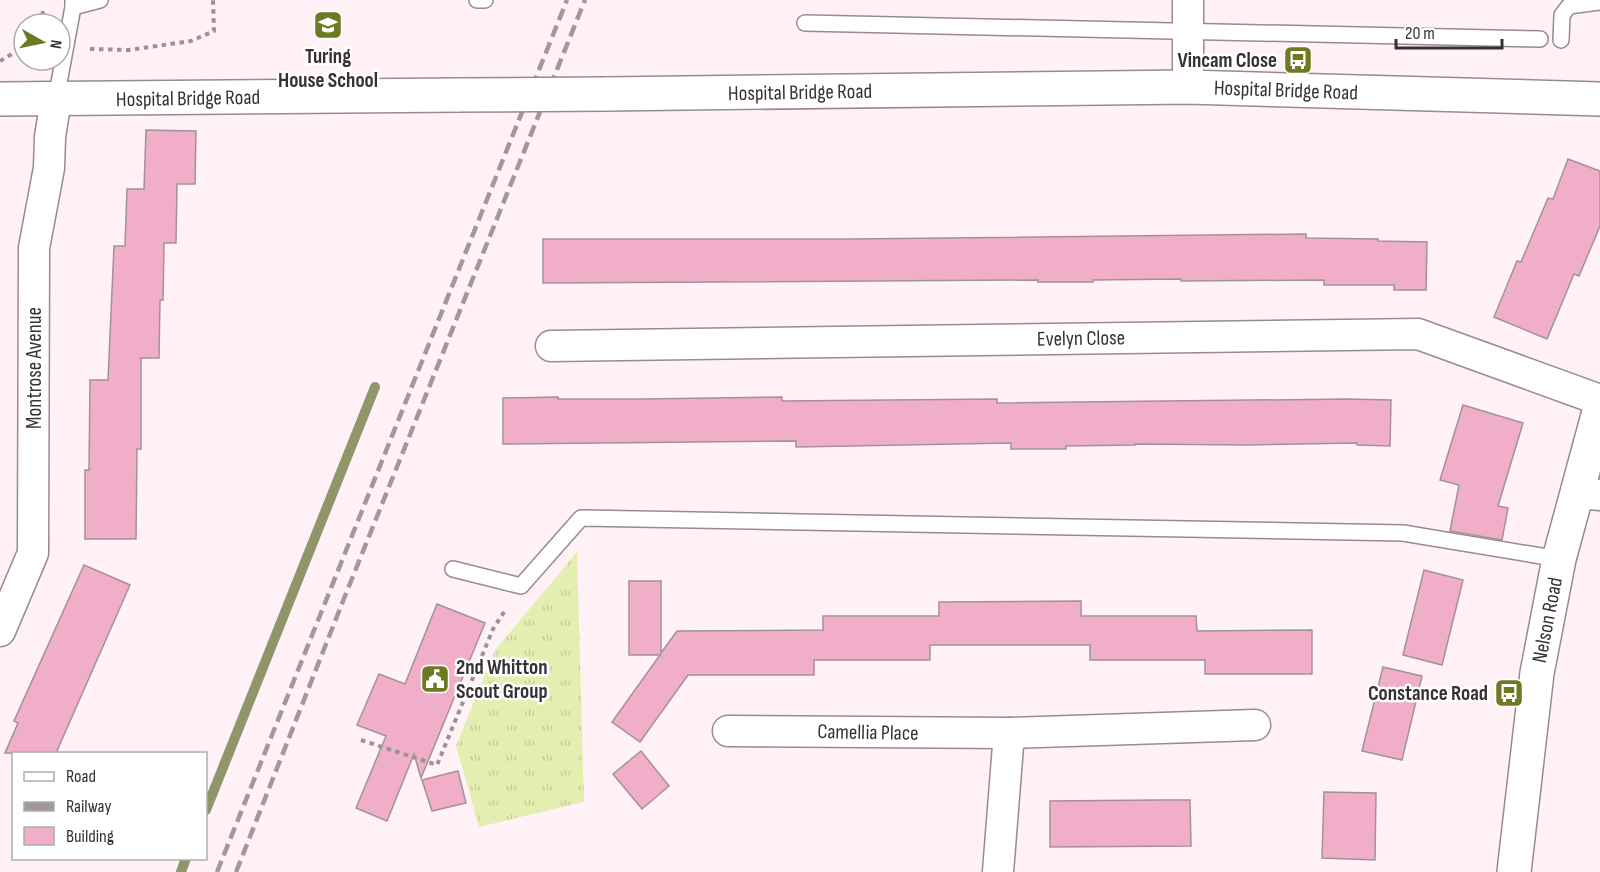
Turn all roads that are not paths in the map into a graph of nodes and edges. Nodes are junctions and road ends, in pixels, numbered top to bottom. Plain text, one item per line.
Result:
1 (100, 0) edge
2 (477, 0) edge
3 (485, 0) edge
4 (1188, 0) edge
5 (1600, 2) edge
6 (73, 3) edge
7 (805, 23) dead end
8 (1187, 31) junction
9 (1540, 39) dead end
10 (1561, 40) dead end
11 (1188, 87) junction
12 (0, 99) edge
13 (56, 99) junction
14 (1600, 99) edge
15 (551, 346) dead end
16 (1600, 400) edge
17 (1600, 408) edge
18 (1589, 494) edge
19 (1559, 559) junction
20 (453, 569) dead end
21 (0, 632) edge
22 (1255, 725) dead end
23 (728, 731) dead end
24 (1009, 733) junction
25 (998, 872) edge
26 (1514, 872) edge

1 - 6 lane
2 - 3 lane
4 - 8 street
5 - 10 lane
6 - 13 lane
7 - 8 lane
8 - 9 lane
8 - 11 street
11 - 13 main road, Hospital Bridge Road, bridge
11 - 14 main road, Hospital Bridge Road
12 - 13 main road, Hospital Bridge Road
13 - 21 street, Montrose Avenue
15 - 16 street, Evelyn Close
17 - 18 main road, Nelson Road
18 - 19 main road, Nelson Road
19 - 20 lane
19 - 26 main road, Nelson Road
22 - 24 street, Camellia Place
23 - 24 street, Camellia Place
24 - 25 street

